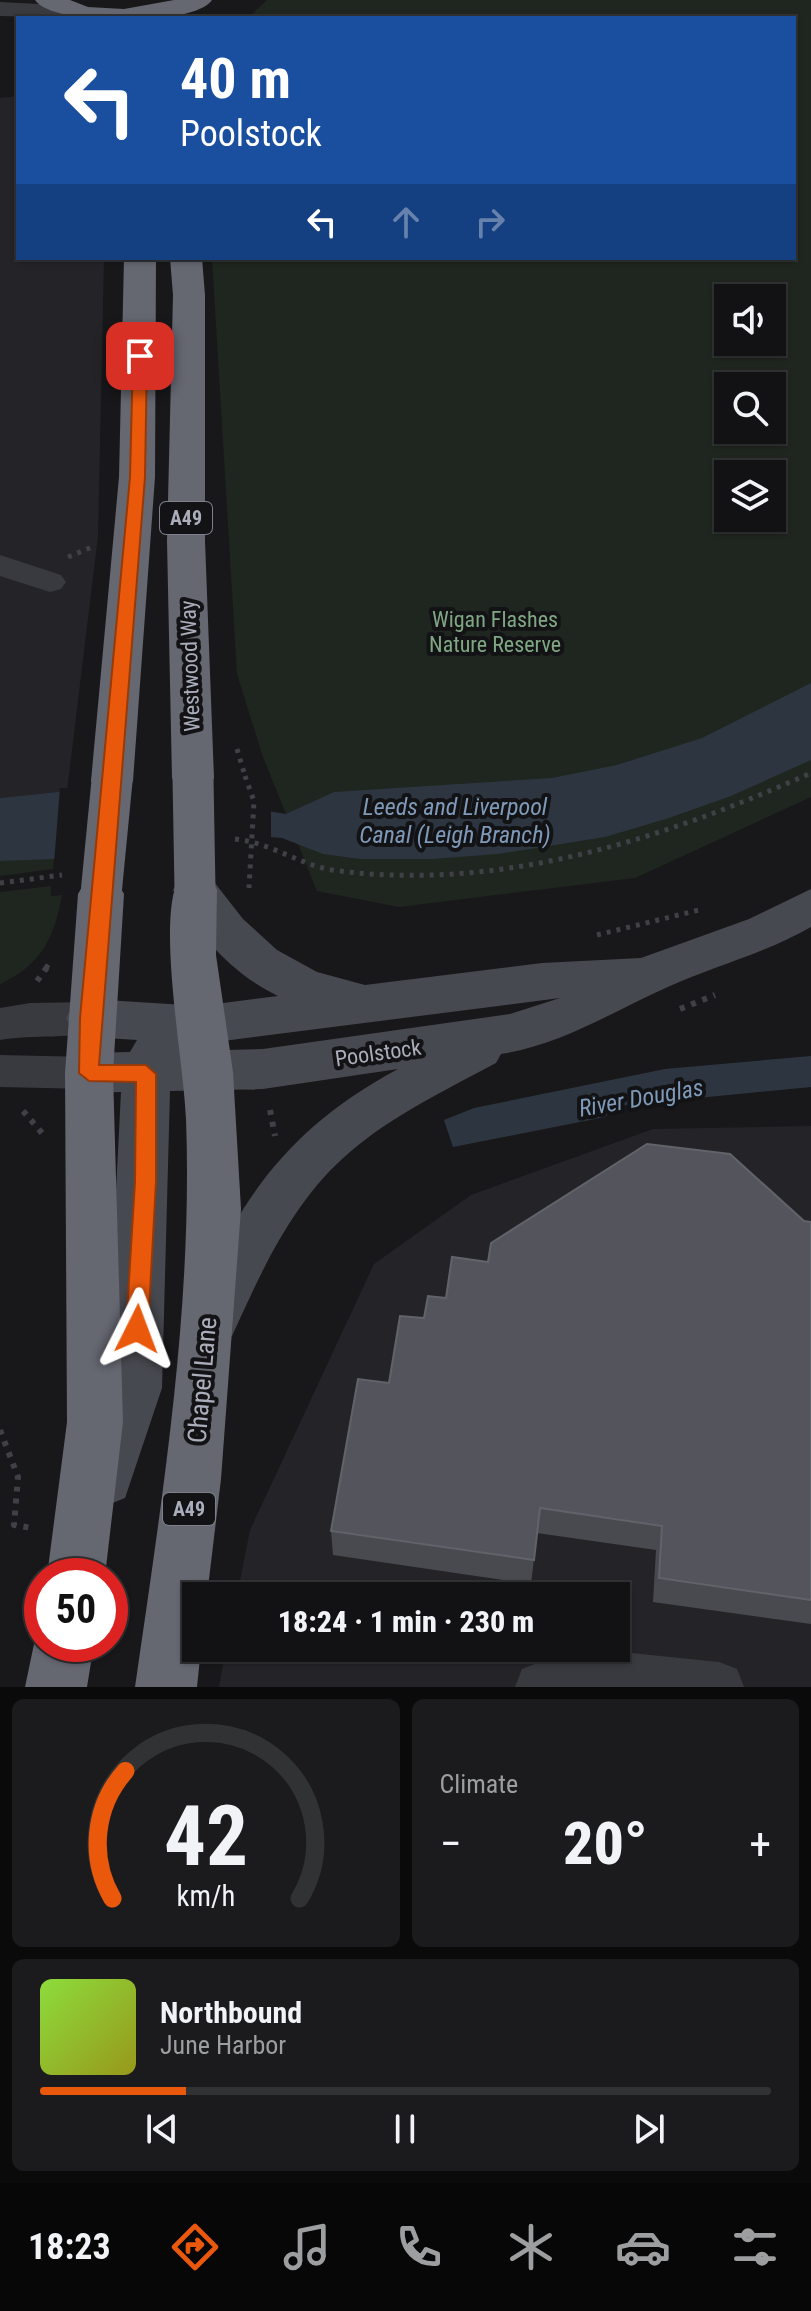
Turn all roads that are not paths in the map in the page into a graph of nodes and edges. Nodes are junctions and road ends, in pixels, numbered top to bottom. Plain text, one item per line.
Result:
1 (48, 0) edge
2 (199, 0) edge
3 (0, 9) edge
4 (93, 16) edge
5 (140, 260) edge
6 (186, 260) edge
7 (0, 565) edge
8 (50, 582) dead end
9 (195, 890) junction
10 (811, 906) edge
11 (653, 973) junction
12 (389, 1003) junction
13 (90, 1018) junction
14 (0, 1024) edge
15 (510, 1033) junction
16 (205, 1049) junction
17 (0, 1071) edge
18 (89, 1073) junction
19 (146, 1074) junction
20 (208, 1331) junction
21 (78, 1558) edge
22 (80, 1558) edge
23 (61, 1662) edge
24 (56, 1687) edge
25 (166, 1687) edge
26 (540, 1687) edge
27 (719, 1687) edge

1 - 4 highway
2 - 4 highway
3 - 4 street
5 - 13 highway, A49, bridge
6 - 9 highway, Westwood Way / A49, bridge
7 - 8 street
9 - 12 main road
9 - 16 highway, Westwood Way / A49
10 - 11 main road, Poolstock
11 - 12 main road, Poolstock
11 - 15 main road, Poolstock
12 - 16 main road, Poolstock
13 - 14 street
13 - 16 main road, Poolstock
13 - 18 highway, A49
15 - 16 main road, Poolstock
15 - 20 main road
16 - 19 main road, Poolstock
16 - 20 highway, Chapel Lane / A49
17 - 18 street
18 - 19 main road, Poolstock
18 - 21 highway, A49
19 - 22 main road
20 - 25 highway, Chapel Lane / A49
23 - 24 highway
26 - 27 street

